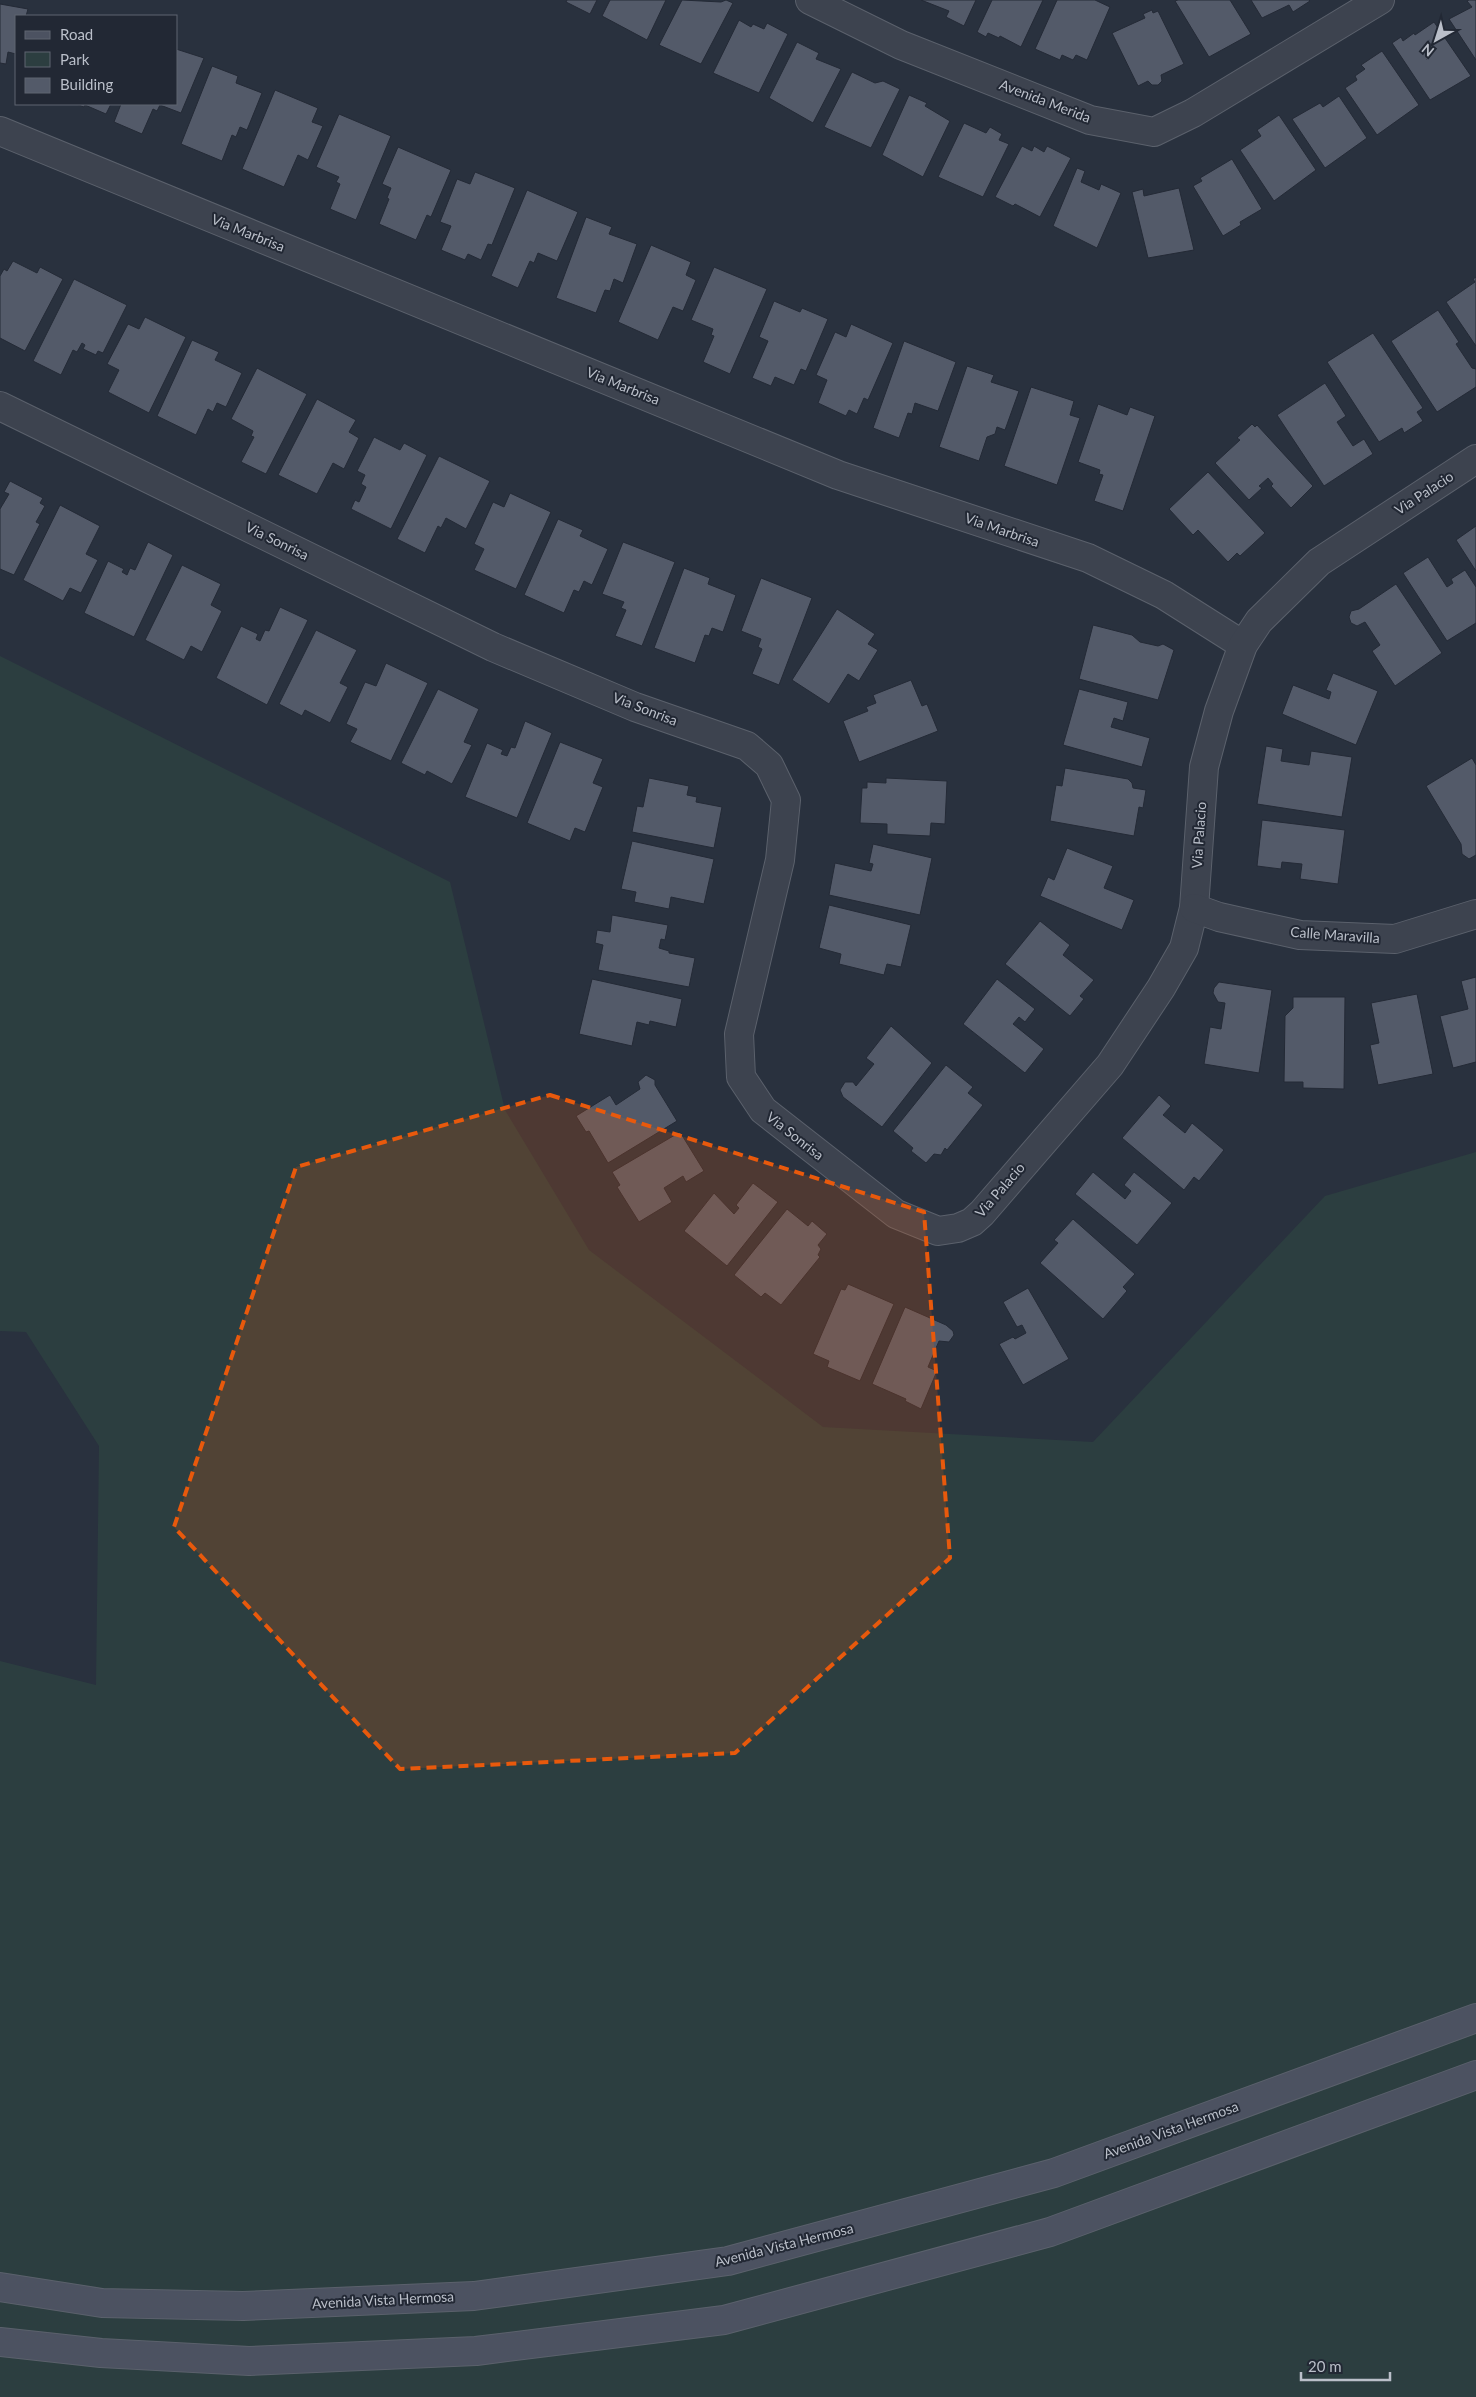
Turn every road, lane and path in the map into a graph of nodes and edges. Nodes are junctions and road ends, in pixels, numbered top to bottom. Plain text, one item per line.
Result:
1 (810, 0) edge
2 (1380, 0) edge
3 (0, 131) edge
4 (0, 406) edge
5 (1476, 459) edge
6 (1242, 645) junction
7 (1194, 908) junction
8 (1476, 914) edge
9 (938, 1231) joint
10 (1476, 2018) edge
11 (1476, 2074) edge
12 (0, 2287) edge
13 (0, 2342) edge

1 - 2 street, Avenida Merida
3 - 6 street, Via Marbrisa
4 - 9 street, Via Sonrisa
5 - 6 street, Via Palacio
6 - 7 street, Via Palacio
7 - 8 street, Calle Maravilla
7 - 9 street, Via Palacio
10 - 12 main road, Avenida Vista Hermosa
11 - 13 main road

